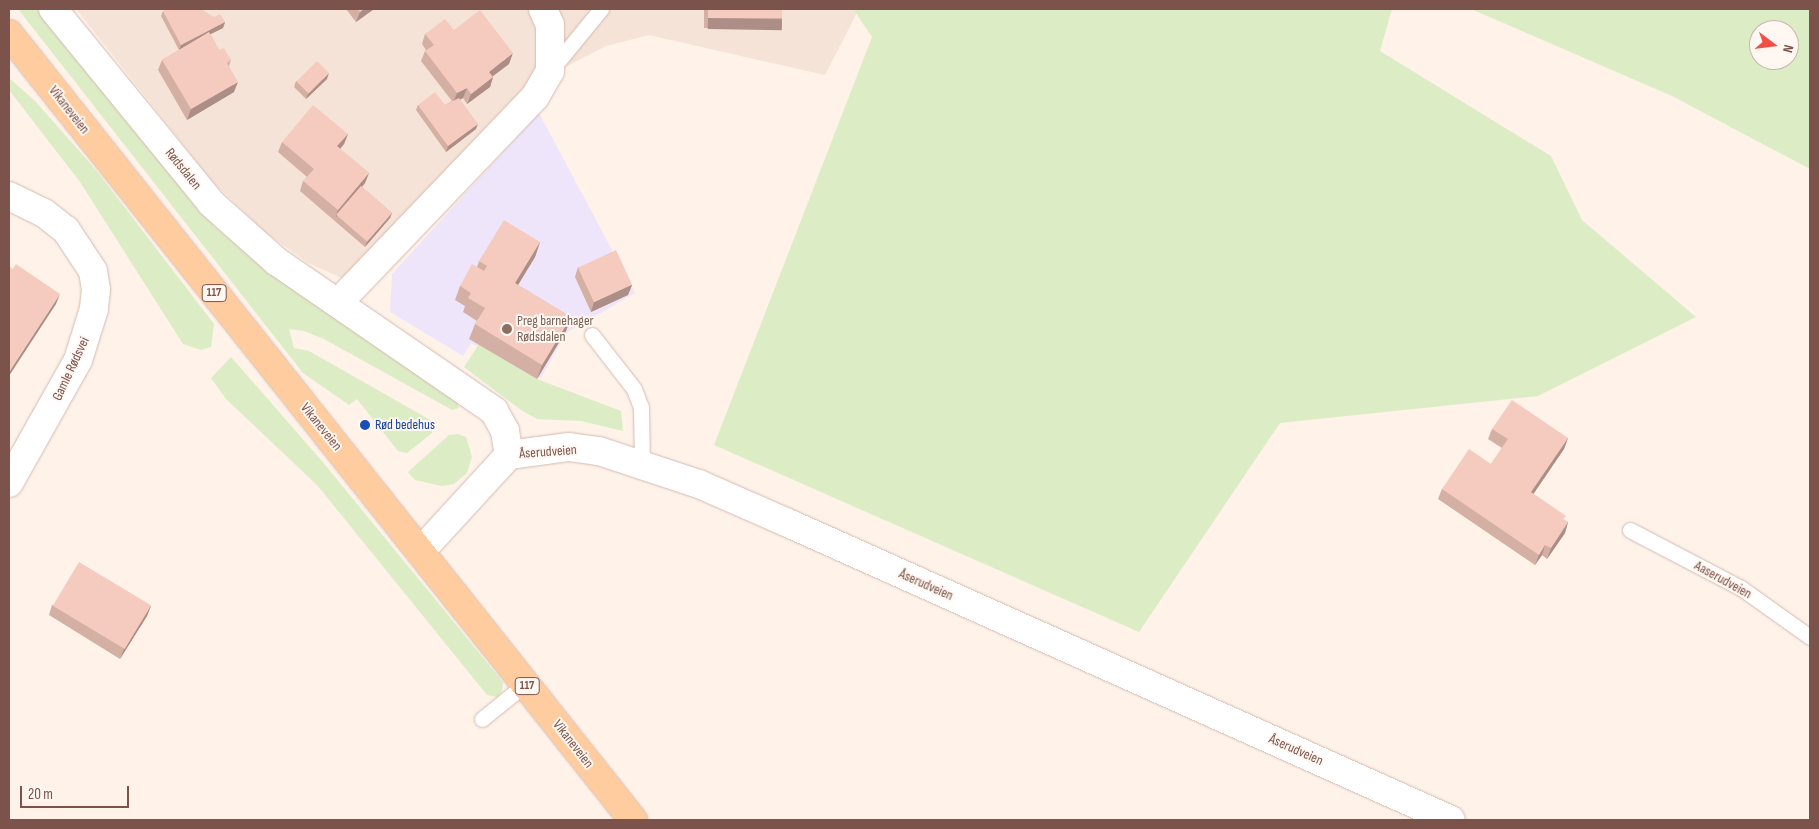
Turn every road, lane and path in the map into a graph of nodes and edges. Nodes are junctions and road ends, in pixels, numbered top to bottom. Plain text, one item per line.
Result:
1 (53, 9) edge
2 (544, 9) edge
3 (601, 9) edge
4 (9, 34) edge
5 (550, 71) junction
6 (9, 196) edge
7 (338, 304) junction
8 (592, 335) dead end
9 (509, 455) junction
10 (642, 464) junction
11 (9, 483) edge
12 (1630, 530) dead end
13 (420, 552) junction
14 (1810, 637) edge
15 (525, 684) junction
16 (482, 719) dead end
17 (633, 820) edge
18 (1451, 820) edge

1 - 7 street, Rødsdalen
2 - 5 street
3 - 5 lane
4 - 13 main road, Vikaneveien / 117
5 - 7 street
6 - 11 street, Gamle Rødsvei
7 - 9 street, Rødsdalen
8 - 10 lane
9 - 10 street, Åserudveien
9 - 13 street, Åserudveien
10 - 18 street, Åserudveien
12 - 14 lane, Aaserudveien
13 - 15 main road, Vikaneveien / 117
15 - 16 lane
15 - 17 main road, Vikaneveien / 117

